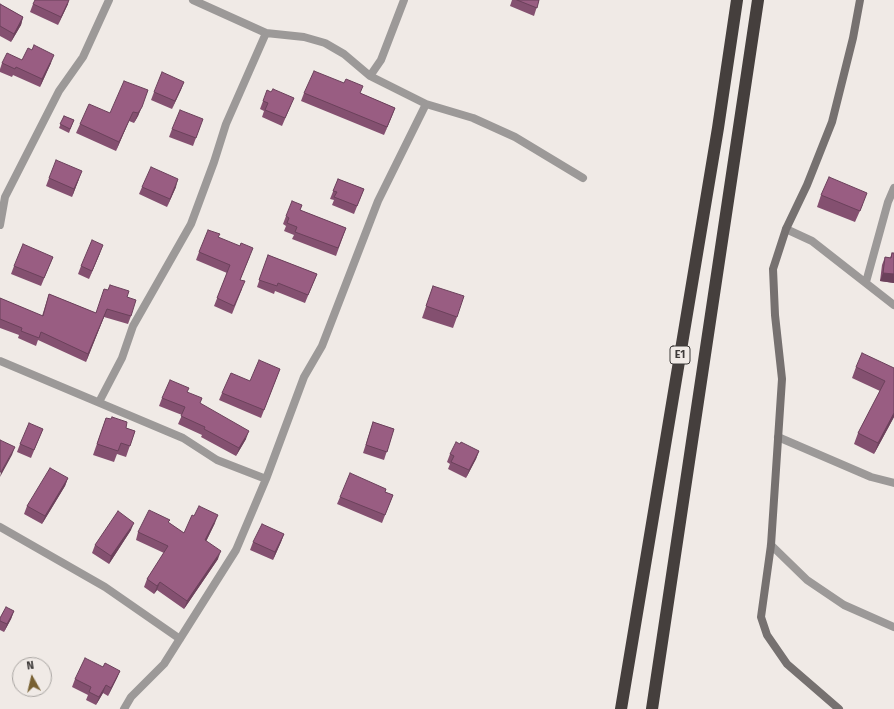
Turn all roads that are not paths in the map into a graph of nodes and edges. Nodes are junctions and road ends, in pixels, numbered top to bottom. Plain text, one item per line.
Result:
1 (109, 0) edge
2 (193, 0) edge
3 (404, 0) edge
4 (737, 0) edge
5 (758, 0) edge
6 (860, 0) edge
7 (266, 33) junction
8 (370, 76) junction
9 (426, 104) junction
10 (583, 178) dead end
11 (894, 188) edge
12 (0, 225) edge
13 (786, 229) junction
14 (866, 282) junction
15 (894, 305) edge
16 (0, 361) edge
17 (99, 402) junction
18 (778, 437) junction
19 (266, 479) junction
20 (894, 483) edge
21 (0, 527) edge
22 (771, 545) junction
23 (894, 627) edge
24 (180, 639) junction
25 (124, 709) edge
26 (621, 709) edge
27 (652, 709) edge
28 (839, 709) edge

1 - 12 street
2 - 7 street
3 - 8 street
4 - 26 highway, E1
5 - 27 highway, E1
6 - 13 street
7 - 8 street
7 - 17 street
8 - 9 street
9 - 10 street
9 - 19 street
11 - 14 street
13 - 14 street
13 - 18 street
14 - 15 street
16 - 17 street
17 - 19 street
18 - 20 street
18 - 22 street
19 - 24 street
21 - 24 street
22 - 23 street
22 - 28 street
24 - 25 street

